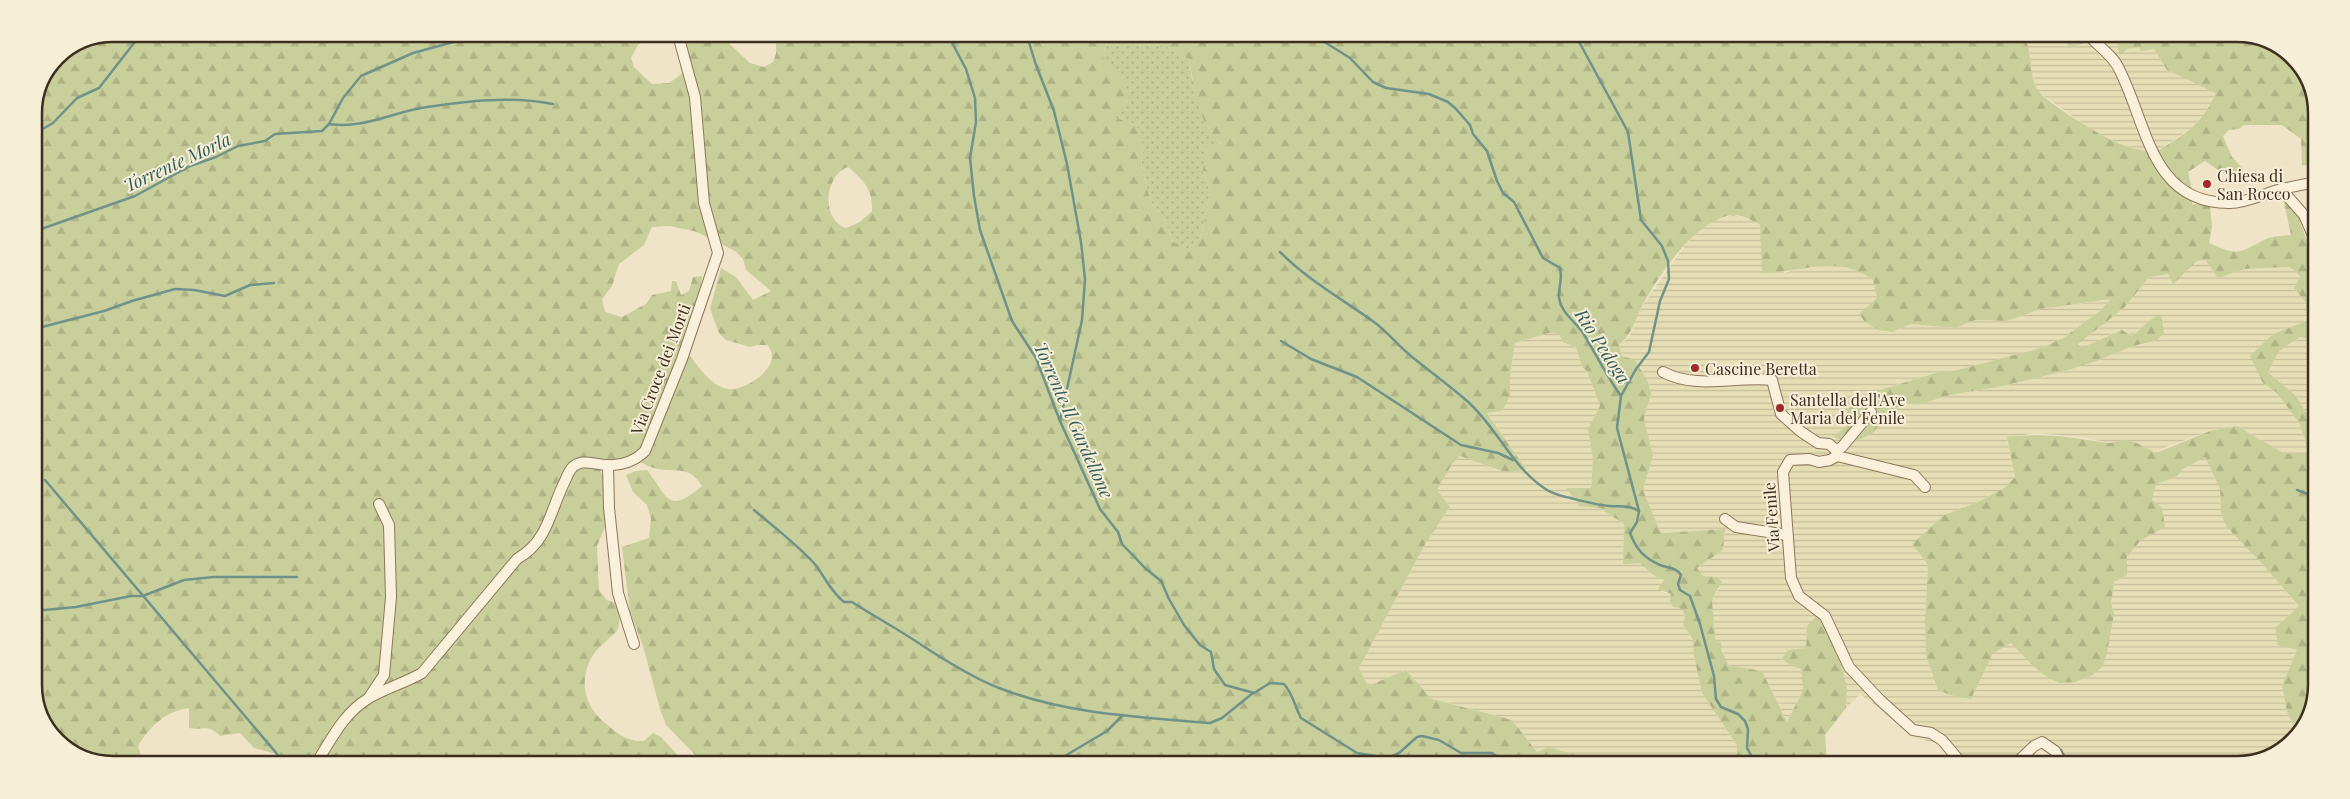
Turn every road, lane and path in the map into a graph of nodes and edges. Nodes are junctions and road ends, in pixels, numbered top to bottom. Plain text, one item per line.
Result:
1 (680, 42) edge
2 (2095, 42) edge
3 (2307, 184) edge
4 (2281, 189) junction
5 (2307, 222) edge
6 (1663, 372) dead end
7 (1871, 412) dead end
8 (1837, 453) junction
9 (608, 465) junction
10 (1925, 487) dead end
11 (379, 504) dead end
12 (1725, 519) dead end
13 (1787, 536) junction
14 (634, 644) dead end
15 (368, 699) junction
16 (321, 756) edge
17 (1955, 756) edge
18 (2023, 756) edge
19 (2058, 756) edge

1 - 9 street, Via Croce dei Morti
2 - 4 street
3 - 4 street
4 - 5 street
6 - 8 street
7 - 8 street
8 - 10 street
8 - 13 street, Via Fenile
9 - 14 street
9 - 15 street, Via Croce dei Morti
11 - 15 street
12 - 13 street
13 - 17 street, Via Fenile
15 - 16 street, Via Croce dei Morti
18 - 19 street

